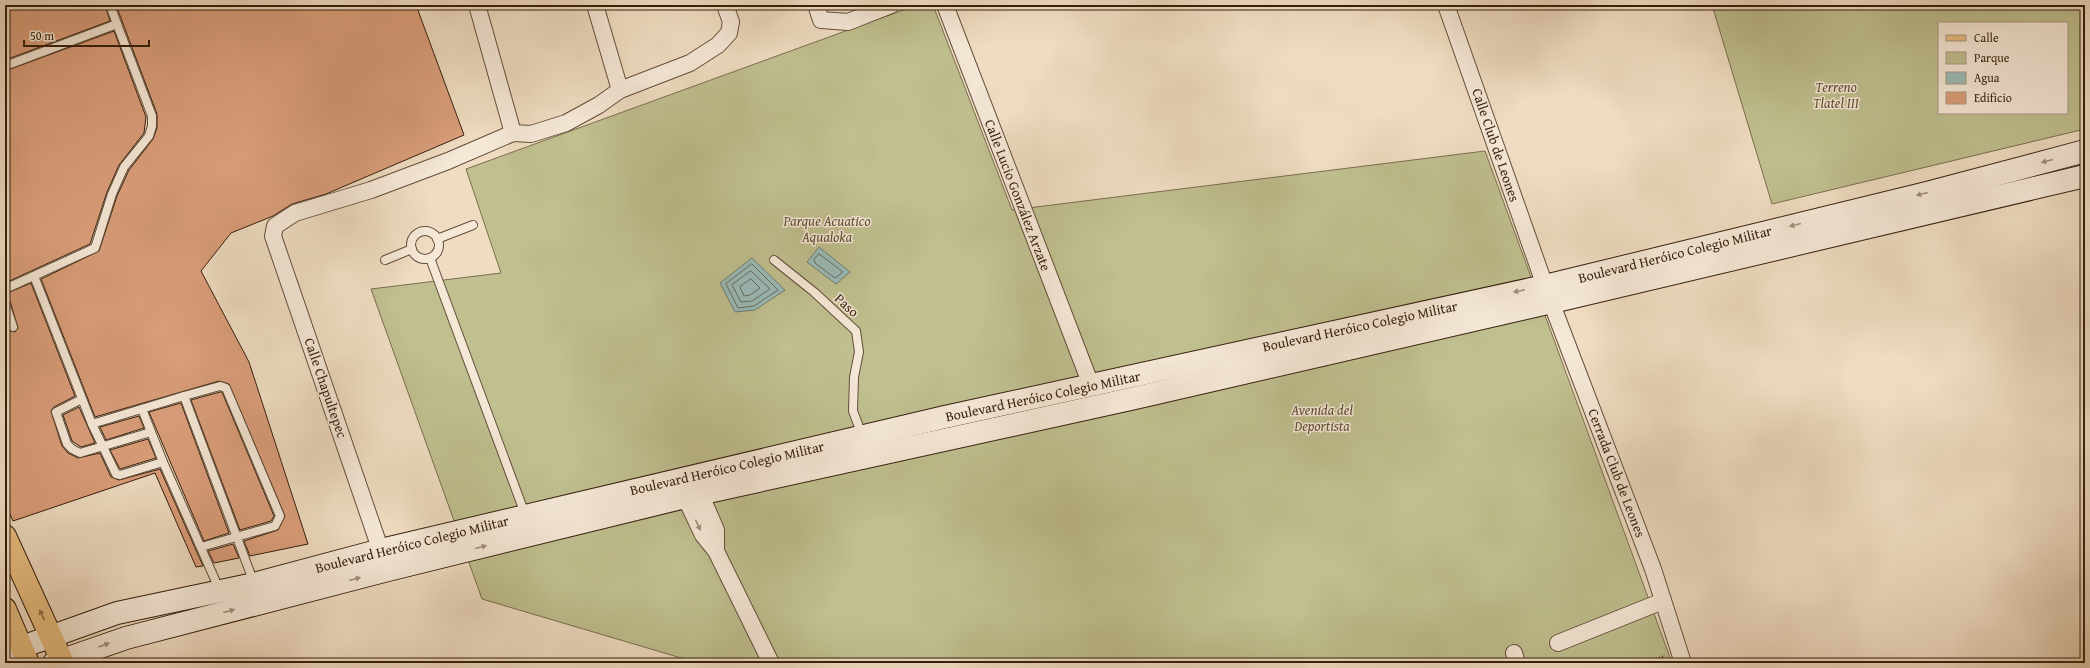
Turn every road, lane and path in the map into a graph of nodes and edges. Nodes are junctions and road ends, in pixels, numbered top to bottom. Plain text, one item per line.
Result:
1 (110, 5) edge
2 (476, 5) edge
3 (595, 5) edge
4 (725, 5) edge
5 (891, 5) edge
6 (945, 5) edge
7 (1446, 5) edge
8 (818, 12) edge
9 (116, 24) junction
10 (5, 66) edge
11 (620, 90) junction
12 (514, 133) junction
13 (2085, 151) edge
14 (2084, 180) edge
15 (473, 225) dead end
16 (437, 239) junction
17 (412, 249) junction
18 (430, 258) junction
19 (385, 260) dead end
20 (774, 260) dead end
21 (34, 276) junction
22 (5, 289) edge
23 (1549, 294) junction
24 (5, 303) edge
25 (13, 327) dead end
26 (1091, 385) junction
27 (184, 396) junction
28 (82, 399) junction
29 (142, 409) junction
30 (92, 424) junction
31 (151, 432) junction
32 (863, 436) junction
33 (102, 447) junction
34 (163, 462) junction
35 (693, 495) junction
36 (526, 516) junction
37 (5, 536) edge
38 (237, 538) junction
39 (201, 547) junction
40 (384, 560) junction
41 (254, 584) junction
42 (220, 591) junction
43 (1663, 601) junction
44 (5, 610) edge
45 (52, 636) junction
46 (1558, 642) dead end
47 (18, 654) edge
48 (1681, 657) edge
49 (60, 662) edge
50 (771, 663) edge
51 (1645, 663) edge

1 - 9 lane
2 - 12 street
3 - 11 street
4 - 11 street
5 - 8 street
6 - 26 street, Calle Lucio González Arzate
7 - 23 street, Calle Club de Leones
9 - 10 lane
9 - 21 lane
11 - 12 street
12 - 40 street, Calle Chapultepec
13 -> 23 main road, Boulevard Heróico Colegio Militar
14 - 23 main road, Boulevard Heróico Colegio Militar
15 - 16 lane
16 - 17 lane
16 - 18 lane
17 - 18 lane
17 - 19 lane
18 - 36 lane
20 - 32 lane, Paso
21 - 22 lane
21 - 28 lane
23 -> 26 main road, Boulevard Heróico Colegio Militar
23 - 35 main road, Boulevard Heróico Colegio Militar
23 - 43 street, Cerrada Club de Leones
24 - 25 lane
26 - 32 main road, Boulevard Heróico Colegio Militar
27 - 29 lane
27 - 38 lane
27 - 38 lane
28 - 30 lane
28 - 33 lane
29 - 30 lane
29 - 31 lane
30 - 33 lane
31 - 33 lane
31 - 34 lane
32 - 36 main road, Boulevard Heróico Colegio Militar
33 - 34 lane
34 - 39 lane
40 -> 35 main road, Boulevard Heróico Colegio Militar
35 - 50 street
36 - 40 main road, Boulevard Heróico Colegio Militar
45 -> 37 main road
38 - 39 lane
38 - 41 lane
39 - 42 lane
40 - 41 main road, Boulevard Heróico Colegio Militar
49 -> 40 main road, Boulevard Heróico Colegio Militar
41 - 42 main road, Boulevard Heróico Colegio Militar
42 - 45 main road, Boulevard Heróico Colegio Militar
43 - 46 street
43 - 48 street, Cerrada Club de Leones
44 - 47 main road
45 - 47 main road, Boulevard Heróico Colegio Militar
45 - 49 main road
48 - 51 path

